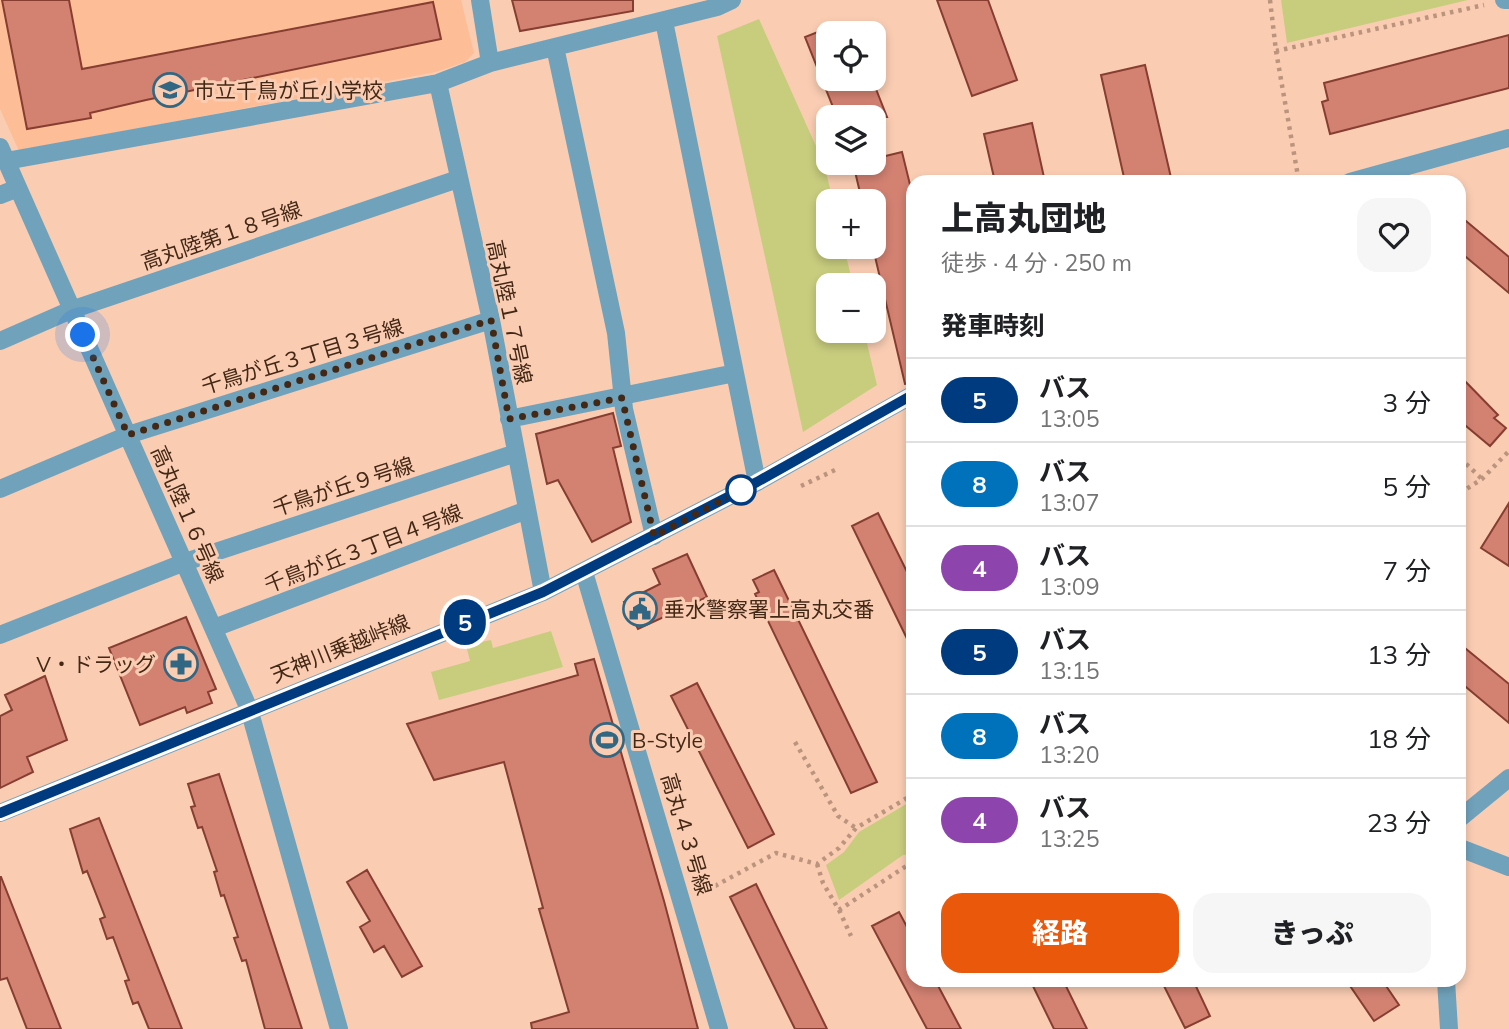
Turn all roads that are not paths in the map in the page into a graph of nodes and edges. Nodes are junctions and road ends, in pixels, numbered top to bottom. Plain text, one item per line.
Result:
1 (480, 0) edge
2 (732, 0) edge
3 (664, 21) junction
4 (555, 47) junction
5 (490, 63) junction
6 (438, 83) junction
7 (1509, 138) edge
8 (3, 154) edge
9 (1375, 175) edge
10 (458, 179) junction
11 (18, 188) junction
12 (0, 195) edge
13 (71, 310) junction
14 (491, 320) junction
15 (0, 341) edge
16 (735, 373) junction
17 (622, 398) junction
18 (906, 398) edge
19 (509, 419) junction
20 (128, 435) junction
21 (516, 453) junction
22 (757, 482) junction
23 (0, 489) edge
24 (527, 510) junction
25 (654, 536) junction
26 (185, 562) junction
27 (584, 572) junction
28 (543, 592) junction
29 (214, 628) junction
30 (0, 635) edge
31 (249, 709) junction
32 (1509, 778) edge
33 (0, 813) edge
34 (1466, 813) edge
35 (1466, 850) edge
36 (1509, 867) edge
37 (1446, 987) edge
38 (339, 1029) edge
39 (719, 1029) edge
40 (1449, 1029) edge

1 - 5 street
2 - 3 street
3 - 4 street
3 - 16 street
4 - 5 street
4 - 17 street
5 - 6 street
6 - 8 street
6 - 10 street, 高丸陸１７号線
7 - 9 street
8 - 11 street, 高丸陸１６号線
10 - 13 street, 高丸陸第１８号線
10 - 14 street, 高丸陸１７号線
11 - 12 street
11 - 13 street, 高丸陸１６号線
13 - 15 street, 高丸陸第１８号線
13 - 20 street, 高丸陸１６号線
14 - 19 street, 高丸陸１７号線
14 - 20 street, 千鳥が丘３丁目３号線
16 - 17 street
16 - 22 street
17 - 19 street
17 - 25 street
18 - 22 street, 天神川乗越峠線
19 - 21 street, 高丸陸１７号線
20 - 23 street, 千鳥が丘３丁目３号線
20 - 26 street, 高丸陸１６号線
21 - 24 street, 高丸陸１７号線
21 - 26 street, 千鳥が丘９号線
22 - 25 street, 天神川乗越峠線
24 - 28 street, 高丸陸１７号線
24 - 29 street, 千鳥が丘３丁目４号線
25 - 27 street, 天神川乗越峠線
26 - 29 street, 高丸陸１６号線
26 - 30 street, 千鳥が丘９号線
27 - 28 street, 天神川乗越峠線
27 - 39 street, 高丸４３号線
28 - 31 street, 天神川乗越峠線
29 - 31 street, 高丸陸１６号線
31 - 33 street, 天神川乗越峠線
31 - 38 street, 高丸陸１６号線
32 - 34 street
35 - 36 street
37 - 40 street

